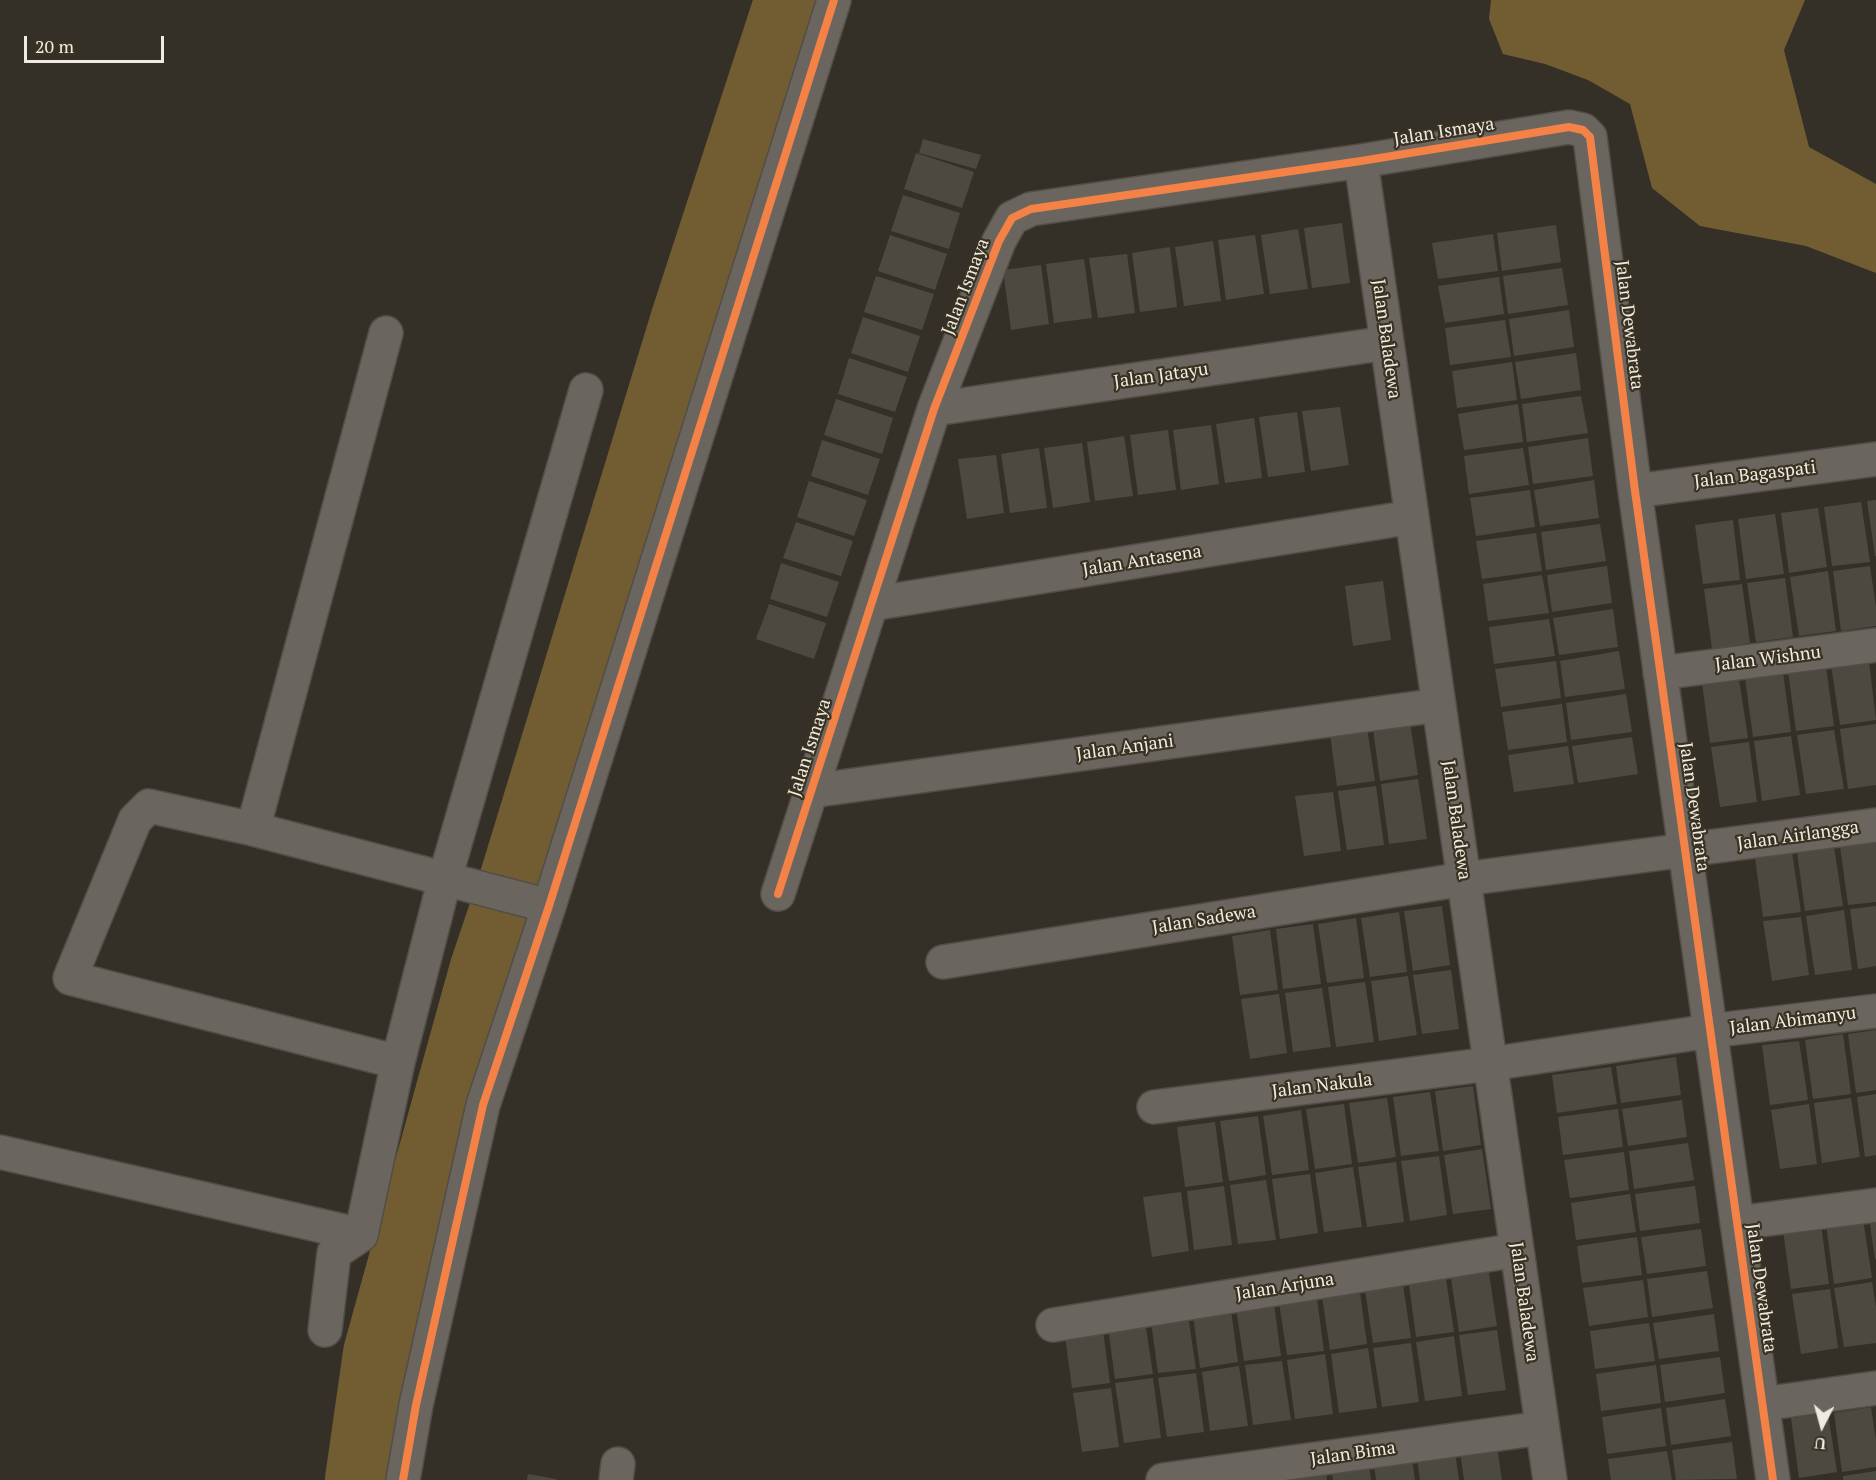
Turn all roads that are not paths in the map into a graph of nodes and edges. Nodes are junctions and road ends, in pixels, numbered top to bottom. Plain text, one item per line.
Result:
1 (834, 0) edge
2 (1590, 137) joint
3 (1361, 161) junction
4 (386, 333) dead end
5 (1387, 343) junction
6 (585, 390) dead end
7 (934, 409) junction
8 (1876, 459) edge
9 (1635, 491) junction
10 (1412, 517) junction
11 (871, 604) junction
12 (1876, 645) edge
13 (1660, 673) junction
14 (1439, 705) junction
15 (811, 791) junction
16 (1876, 825) edge
17 (253, 829) junction
18 (1685, 851) junction
19 (445, 878) junction
20 (1464, 879) junction
21 (778, 894) dead end
22 (549, 906) junction
23 (943, 962) dead end
24 (1876, 1011) edge
25 (1710, 1031) junction
26 (398, 1062) junction
27 (1490, 1064) junction
28 (1154, 1107) dead end
29 (0, 1152) edge
30 (1876, 1205) edge
31 (1737, 1223) junction
32 (362, 1235) junction
33 (1517, 1250) junction
34 (1053, 1325) dead end
35 (325, 1330) dead end
36 (1876, 1388) edge
37 (1763, 1404) junction
38 (1542, 1428) junction
39 (403, 1480) edge
40 (1163, 1480) edge
41 (1550, 1480) edge
42 (1773, 1480) edge

1 - 22 street
2 - 3 street, Jalan Ismaya
2 - 9 street, Jalan Dewabrata
3 - 5 street, Jalan Baladewa
3 - 7 street, Jalan Ismaya
4 - 17 street
5 - 7 street, Jalan Jatayu
5 - 10 street, Jalan Baladewa
6 - 19 street
7 - 11 street, Jalan Ismaya
8 - 9 street, Jalan Bagaspati
9 - 13 street, Jalan Dewabrata
10 - 11 street, Jalan Antasena
10 - 14 street, Jalan Baladewa
11 - 15 street, Jalan Ismaya
12 - 13 street, Jalan Wishnu
13 - 18 street, Jalan Dewabrata
14 - 15 street, Jalan Anjani
14 - 20 street, Jalan Baladewa
15 - 21 street, Jalan Ismaya
16 - 18 street, Jalan Airlangga
17 - 19 street
17 - 26 street
18 - 20 street, Jalan Airlangga
18 - 25 street, Jalan Dewabrata
19 - 22 street
19 - 26 street
20 - 23 street, Jalan Sadewa
20 - 27 street, Jalan Baladewa
22 - 39 street
24 - 25 street, Jalan Abimanyu
25 - 27 street, Jalan Abimanyu
25 - 31 street, Jalan Dewabrata
26 - 32 street
27 - 28 street, Jalan Nakula
27 - 33 street, Jalan Baladewa
29 - 32 street
30 - 31 street
31 - 37 street, Jalan Dewabrata
32 - 35 street
33 - 34 street, Jalan Arjuna
33 - 38 street, Jalan Baladewa
36 - 37 street
37 - 42 street, Jalan Dewabrata
38 - 40 street, Jalan Bima
38 - 41 street, Jalan Baladewa

